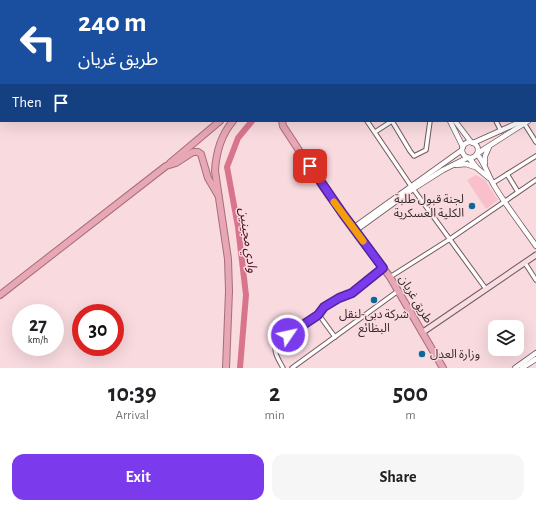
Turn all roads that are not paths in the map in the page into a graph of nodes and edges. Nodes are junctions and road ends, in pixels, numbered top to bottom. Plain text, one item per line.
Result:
1 (211, 122) edge
2 (219, 122) edge
3 (232, 122) edge
4 (368, 122) edge
5 (390, 122) edge
6 (393, 122) edge
7 (430, 122) edge
8 (450, 122) edge
9 (457, 122) edge
10 (497, 122) edge
11 (525, 122) edge
12 (282, 124) edge
13 (210, 130) junction
14 (502, 131) junction
15 (375, 132) junction
16 (466, 134) junction
17 (481, 139) junction
18 (472, 142) junction
19 (536, 142) edge
20 (490, 145) junction
21 (462, 148) junction
22 (477, 153) junction
23 (536, 156) edge
24 (468, 158) junction
25 (453, 165) junction
26 (166, 166) junction
27 (485, 167) junction
28 (477, 168) junction
29 (507, 174) junction
30 (490, 179) junction
31 (536, 180) edge
32 (493, 184) junction
33 (412, 187) junction
34 (518, 192) junction
35 (218, 195) junction
36 (504, 202) junction
37 (354, 230) junction
38 (450, 239) junction
39 (536, 246) edge
40 (536, 255) edge
41 (525, 263) junction
42 (383, 268) junction
43 (390, 277) junction
44 (536, 280) edge
45 (486, 289) junction
46 (398, 291) junction
47 (0, 295) edge
48 (318, 315) junction
49 (423, 332) junction
50 (335, 337) junction
51 (536, 353) edge
52 (534, 360) edge
53 (226, 368) edge
54 (283, 368) edge
55 (292, 368) edge
56 (443, 368) edge
57 (515, 368) edge
58 (522, 368) edge

1 - 13 highway
2 - 13 highway
3 - 35 highway
4 - 15 street
5 - 15 street
6 - 7 street
8 - 21 street
9 - 16 street
10 - 14 street
11 - 14 street
11 - 19 street
11 - 20 street
12 - 37 highway, طريق غريان
13 - 26 highway
14 - 17 street
15 - 33 street
16 - 17 street
16 - 18 street
17 - 18 street
18 - 21 street
18 - 22 street
20 - 22 street
20 - 27 street
21 - 24 street
21 - 33 street
22 - 24 street
22 - 27 street
23 - 29 street
24 - 25 street
24 - 28 street
25 - 28 street
25 - 33 street
26 - 35 highway
26 - 47 highway
27 - 30 street
28 - 30 street
29 - 32 street
29 - 34 street
30 - 32 street
31 - 34 street
32 - 36 street
33 - 37 street
33 - 38 street
34 - 36 street
35 - 53 highway
36 - 38 street
36 - 39 street
37 - 42 highway, طريق غريان
38 - 43 street
38 - 45 street
40 - 41 main road
41 - 44 street
41 - 45 main road
42 - 43 highway, طريق غريان
42 - 48 street
43 - 46 highway, طريق غريان
45 - 49 main road
46 - 49 highway, طريق غريان
46 - 50 street
48 - 50 street
48 - 54 street
49 - 56 highway, طريق غريان
50 - 55 street
51 - 52 street
52 - 57 street
52 - 58 street

